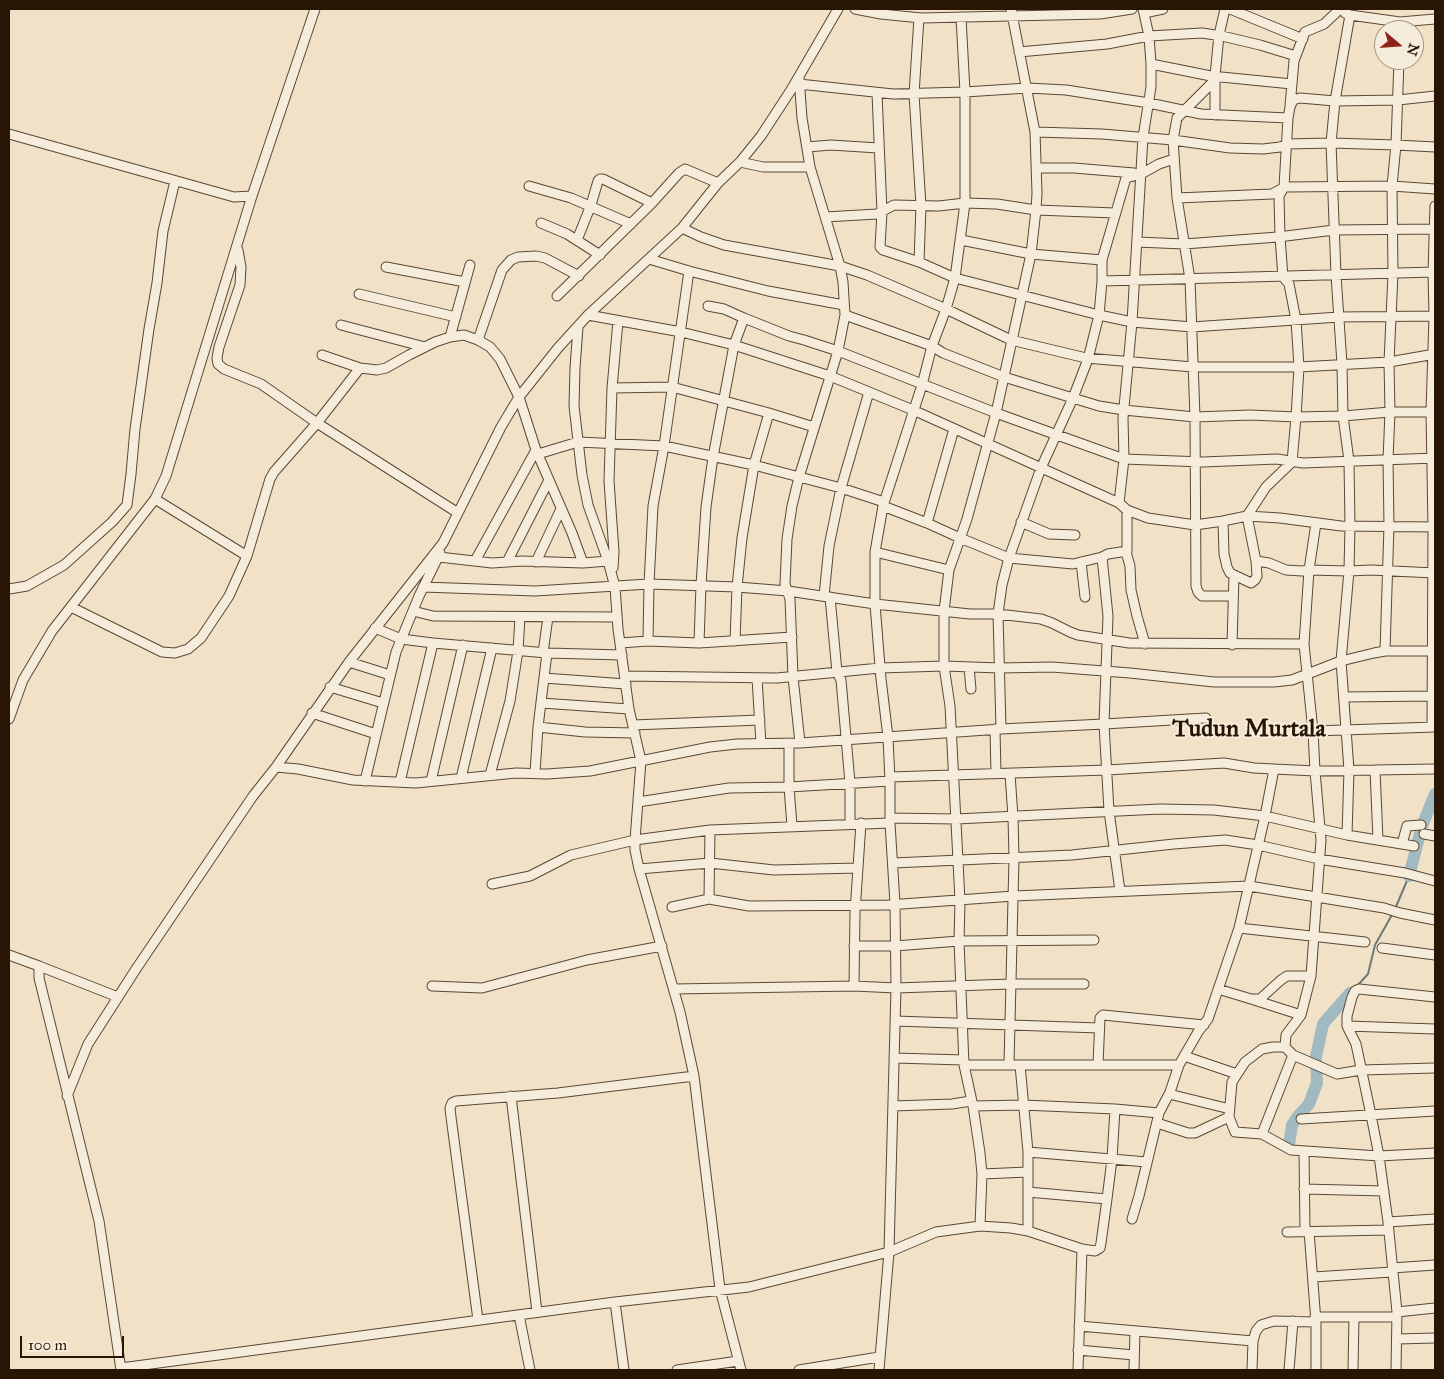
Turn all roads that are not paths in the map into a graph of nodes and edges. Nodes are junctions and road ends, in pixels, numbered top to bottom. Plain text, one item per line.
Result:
1 (314, 9) edge
2 (838, 9) edge
3 (856, 9) edge
4 (1132, 9) edge
5 (1163, 9) edge
6 (1225, 9) edge
7 (1230, 9) edge
8 (1339, 9) edge
9 (1143, 11) edge
10 (1011, 12) edge
11 (1058, 12) edge
12 (1100, 12) edge
13 (1350, 15) junction
14 (961, 17) junction
15 (919, 18) junction
16 (1374, 20) edge
17 (1219, 35) junction
18 (1149, 36) junction
19 (1303, 38) junction
20 (1019, 52) junction
21 (1296, 56) junction
22 (1151, 64) junction
23 (1399, 70) edge
24 (1215, 78) junction
25 (799, 80) junction
26 (1292, 84) junction
27 (1027, 88) junction
28 (877, 92) junction
29 (965, 92) junction
30 (914, 94) junction
31 (1435, 96) edge
32 (1398, 100) junction
33 (1335, 101) junction
34 (1149, 103) junction
35 (1290, 107) junction
36 (1183, 111) junction
37 (1215, 115) junction
38 (1288, 118) junction
39 (1035, 132) junction
40 (9, 134) edge
41 (1143, 137) junction
42 (1173, 140) junction
43 (1331, 143) junction
44 (1287, 144) junction
45 (1396, 144) junction
46 (807, 146) junction
47 (1435, 147) edge
48 (878, 148) junction
49 (1174, 159) junction
50 (740, 162) junction
51 (810, 167) junction
52 (1037, 168) junction
53 (1141, 174) junction
54 (175, 181) junction
55 (718, 183) junction
56 (529, 186) dead end
57 (1332, 186) junction
58 (1392, 186) junction
59 (1284, 187) junction
60 (1435, 189) edge
61 (252, 196) junction
62 (1177, 198) junction
63 (652, 203) junction
64 (965, 203) junction
65 (591, 205) junction
66 (922, 206) junction
67 (1435, 206) edge
68 (1036, 210) junction
69 (882, 212) junction
70 (1115, 213) junction
71 (825, 217) junction
72 (541, 223) dead end
73 (631, 224) junction
74 (682, 228) junction
75 (1392, 229) junction
76 (1435, 229) edge
77 (1334, 230) junction
78 (1280, 237) junction
79 (577, 240) junction
80 (961, 240) junction
81 (1137, 242) junction
82 (1184, 244) junction
83 (238, 247) junction
84 (1031, 254) junction
85 (600, 255) junction
86 (650, 259) junction
87 (1102, 260) junction
88 (919, 262) junction
89 (470, 264) dead end
90 (840, 266) junction
91 (386, 267) dead end
92 (689, 271) junction
93 (1434, 272) edge
94 (1393, 274) junction
95 (1336, 275) junction
96 (579, 276) junction
97 (1283, 277) junction
98 (955, 278) junction
99 (1190, 279) junction
100 (1102, 281) junction
101 (1134, 281) junction
102 (465, 282) junction
103 (359, 294) dead end
104 (1022, 295) junction
105 (557, 296) dead end
106 (844, 305) junction
107 (708, 306) dead end
108 (946, 309) junction
109 (588, 315) junction
110 (845, 315) junction
111 (1098, 315) junction
112 (456, 316) junction
113 (1392, 316) junction
114 (1435, 316) edge
115 (1339, 317) junction
116 (744, 318) junction
117 (1296, 320) junction
118 (618, 321) junction
119 (1132, 322) junction
120 (341, 325) dead end
121 (578, 326) junction
122 (1192, 327) junction
123 (680, 332) junction
124 (450, 337) junction
125 (478, 340) junction
126 (1011, 340) junction
127 (734, 345) junction
128 (932, 346) junction
129 (425, 347) junction
130 (838, 351) junction
131 (1434, 354) edge
132 (322, 355) dead end
133 (1088, 359) junction
134 (1128, 362) junction
135 (1389, 362) junction
136 (1342, 364) junction
137 (1193, 367) junction
138 (1299, 367) junction
139 (360, 368) junction
140 (830, 376) junction
141 (1004, 377) junction
142 (922, 385) junction
143 (612, 388) junction
144 (672, 388) junction
145 (869, 392) junction
146 (519, 397) junction
147 (1074, 398) junction
148 (723, 401) junction
149 (913, 410) junction
150 (1124, 410) junction
151 (1390, 412) junction
152 (1433, 412) edge
153 (769, 413) junction
154 (996, 414) junction
155 (1343, 416) junction
156 (1195, 417) junction
157 (1296, 417) junction
158 (317, 423) junction
159 (814, 428) junction
160 (954, 429) junction
161 (1056, 435) junction
162 (578, 442) junction
163 (611, 444) junction
164 (987, 444) junction
165 (664, 446) junction
166 (537, 452) junction
167 (713, 457) junction
168 (1433, 458) edge
169 (1124, 459) junction
170 (1388, 460) junction
171 (1195, 461) junction
172 (1349, 461) junction
173 (1292, 462) junction
174 (754, 465) junction
175 (1041, 468) junction
176 (799, 477) junction
177 (549, 480) junction
178 (841, 488) junction
179 (155, 499) junction
180 (1119, 503) junction
181 (883, 504) junction
182 (562, 509) junction
183 (1127, 510) junction
184 (458, 512) junction
185 (1246, 516) junction
186 (1223, 521) junction
187 (928, 522) junction
188 (1022, 522) junction
189 (1316, 523) junction
190 (1195, 525) junction
191 (1350, 526) junction
192 (1388, 526) junction
193 (1434, 527) edge
194 (1075, 535) dead end
195 (960, 538) junction
196 (443, 543) junction
197 (875, 552) junction
198 (1126, 552) junction
199 (247, 556) junction
200 (439, 557) junction
201 (1102, 557) junction
202 (1009, 558) junction
203 (475, 561) junction
204 (608, 561) junction
205 (1256, 561) junction
206 (507, 562) junction
207 (536, 562) junction
208 (1081, 562) junction
209 (583, 563) junction
210 (949, 570) junction
211 (1309, 570) junction
212 (1349, 571) junction
213 (1387, 571) junction
214 (1434, 573) edge
215 (612, 575) junction
216 (1234, 575) junction
217 (649, 584) junction
218 (701, 585) junction
219 (423, 587) junction
220 (615, 587) junction
221 (737, 587) junction
222 (9, 589) edge
223 (788, 591) junction
224 (827, 596) junction
225 (1233, 596) junction
226 (1085, 597) dead end
227 (875, 604) junction
228 (71, 607) junction
229 (413, 611) junction
230 (944, 611) junction
231 (998, 614) junction
232 (520, 617) junction
233 (548, 617) junction
234 (617, 617) junction
235 (375, 628) junction
236 (792, 637) junction
237 (401, 639) junction
238 (648, 641) junction
239 (735, 641) junction
240 (1107, 641) junction
241 (433, 643) junction
242 (620, 643) junction
243 (699, 643) junction
244 (1145, 644) junction
245 (1304, 644) junction
246 (463, 645) junction
247 (1232, 645) junction
248 (492, 648) junction
249 (518, 651) junction
250 (1385, 651) junction
251 (1434, 651) edge
252 (545, 653) junction
253 (622, 655) junction
254 (1342, 661) junction
255 (349, 662) junction
256 (944, 666) junction
257 (969, 667) junction
258 (880, 668) junction
259 (1000, 668) junction
260 (1106, 671) junction
261 (838, 672) junction
262 (1308, 674) junction
263 (390, 676) junction
264 (793, 677) junction
265 (544, 678) junction
266 (757, 678) junction
267 (625, 680) junction
268 (330, 687) junction
269 (970, 689) dead end
270 (1432, 696) junction
271 (1344, 697) junction
272 (384, 703) junction
273 (541, 703) junction
274 (629, 709) junction
275 (312, 713) junction
276 (1206, 718) dead end
277 (9, 719) edge
278 (760, 720) junction
279 (1104, 724) junction
280 (538, 727) junction
281 (1434, 727) edge
282 (634, 729) junction
283 (998, 729) junction
284 (1347, 730) junction
285 (1313, 731) junction
286 (952, 733) junction
287 (376, 734) junction
288 (888, 737) junction
289 (846, 739) junction
290 (800, 743) junction
291 (761, 744) junction
292 (789, 744) junction
293 (641, 761) junction
294 (276, 767) junction
295 (1274, 769) junction
296 (1435, 769) edge
297 (1107, 770) junction
298 (1349, 770) junction
299 (1375, 770) junction
300 (1315, 771) junction
301 (535, 773) junction
302 (996, 774) junction
303 (1010, 774) junction
304 (490, 775) junction
305 (954, 776) junction
306 (461, 778) junction
307 (890, 779) junction
308 (365, 781) junction
309 (431, 781) junction
310 (400, 782) junction
311 (850, 783) junction
312 (789, 787) junction
313 (638, 802) junction
314 (1108, 811) junction
315 (1013, 816) junction
316 (1265, 816) junction
317 (956, 819) junction
318 (890, 820) junction
319 (861, 823) junction
320 (850, 824) junction
321 (792, 826) junction
322 (1320, 829) junction
323 (710, 830) junction
324 (1347, 835) junction
325 (1435, 836) edge
326 (635, 840) junction
327 (1378, 840) junction
328 (1402, 844) junction
329 (1258, 845) junction
330 (1414, 846) dead end
331 (1115, 850) junction
332 (1014, 858) junction
333 (1319, 859) junction
334 (958, 861) junction
335 (710, 863) junction
336 (893, 863) junction
337 (858, 868) junction
338 (639, 869) junction
339 (1435, 881) edge
340 (492, 884) dead end
341 (1249, 886) junction
342 (1120, 891) junction
343 (1014, 896) junction
344 (1318, 897) junction
345 (709, 900) junction
346 (960, 901) junction
347 (894, 904) junction
348 (856, 906) junction
349 (672, 907) dead end
350 (1435, 920) edge
351 (1239, 928) junction
352 (1315, 936) junction
353 (1094, 940) dead end
354 (959, 941) junction
355 (1012, 941) junction
356 (1365, 942) dead end
357 (662, 946) junction
358 (854, 946) junction
359 (895, 946) junction
360 (1382, 948) dead end
361 (9, 955) edge
362 (1435, 955) edge
363 (39, 966) junction
364 (1311, 976) junction
365 (1011, 984) junction
366 (1084, 984) dead end
367 (962, 985) junction
368 (432, 986) dead end
369 (854, 986) junction
370 (896, 988) junction
371 (674, 989) junction
372 (1218, 989) junction
373 (118, 997) junction
374 (1435, 997) edge
375 (1251, 999) junction
376 (1301, 1015) junction
377 (895, 1021) junction
378 (962, 1024) junction
379 (1011, 1025) junction
380 (1204, 1025) junction
381 (1348, 1026) junction
382 (1099, 1028) junction
383 (1435, 1029) edge
384 (1285, 1047) junction
385 (1294, 1055) junction
386 (1184, 1056) junction
387 (894, 1058) junction
388 (964, 1062) junction
389 (1009, 1064) junction
390 (1020, 1065) junction
391 (1098, 1065) junction
392 (1178, 1065) junction
393 (1435, 1068) edge
394 (1361, 1070) junction
395 (1237, 1074) junction
396 (694, 1076) junction
397 (1169, 1094) junction
398 (68, 1096) junction
399 (511, 1096) junction
400 (972, 1103) junction
401 (1023, 1105) junction
402 (892, 1106) junction
403 (1115, 1109) junction
404 (1435, 1111) edge
405 (1159, 1113) junction
406 (1229, 1113) junction
407 (1371, 1115) junction
408 (1301, 1119) dead end
409 (1157, 1123) junction
410 (1216, 1123) junction
411 (1235, 1132) junction
412 (1262, 1134) junction
413 (1304, 1151) junction
414 (1028, 1152) junction
415 (1435, 1152) edge
416 (1379, 1156) junction
417 (1112, 1159) junction
418 (1147, 1162) junction
419 (1028, 1172) junction
420 (982, 1174) junction
421 (1304, 1189) junction
422 (1028, 1192) junction
423 (1384, 1192) junction
424 (1107, 1199) junction
425 (1132, 1219) dead end
426 (1435, 1219) edge
427 (980, 1226) junction
428 (1388, 1226) junction
429 (1028, 1231) junction
430 (1307, 1231) junction
431 (1287, 1232) dead end
432 (1082, 1249) junction
433 (888, 1252) junction
434 (1435, 1264) edge
435 (1392, 1270) junction
436 (1313, 1277) junction
437 (720, 1289) junction
438 (615, 1302) junction
439 (1435, 1308) edge
440 (537, 1312) junction
441 (1397, 1314) junction
442 (518, 1315) junction
443 (1354, 1317) junction
444 (1316, 1319) junction
445 (478, 1320) junction
446 (1293, 1321) junction
447 (1079, 1326) junction
448 (1135, 1331) junction
449 (1435, 1338) edge
450 (1397, 1339) junction
451 (1253, 1341) junction
452 (1078, 1350) junction
453 (1134, 1354) junction
454 (880, 1356) junction
455 (738, 1361) junction
456 (121, 1369) edge
457 (530, 1370) edge
458 (624, 1370) edge
459 (676, 1370) edge
460 (741, 1370) edge
461 (799, 1370) edge
462 (879, 1370) edge
463 (1078, 1370) edge
464 (1134, 1370) edge
465 (1252, 1370) edge
466 (1289, 1370) edge
467 (1316, 1370) edge
468 (1353, 1370) edge
469 (1396, 1370) edge

1 - 61 street
2 - 25 street
3 - 15 street
4 - 12 street
5 - 9 street
6 - 17 street
7 - 19 street
8 - 13 street
8 - 19 street
9 - 18 street
10 - 11 street
10 - 14 street
10 - 20 street
11 - 12 street
13 - 16 street
13 - 33 street
14 - 15 street
14 - 29 street
15 - 30 street
17 - 18 street
17 - 21 street
17 - 24 street
18 - 20 street
18 - 22 street
19 - 21 street
20 - 27 street
21 - 26 street
22 - 24 street
22 - 34 street
23 - 32 street
24 - 26 street
24 - 36 street
24 - 37 street
25 - 28 street
25 - 46 street
25 - 50 street
26 - 35 street
27 - 29 street
27 - 34 street
27 - 39 street
28 - 30 street
28 - 48 street
29 - 30 street
29 - 64 street
30 - 66 street
31 - 32 street
32 - 33 street
32 - 45 street
33 - 35 street
33 - 43 street
34 - 36 street
34 - 41 street
35 - 38 street
36 - 37 street
36 - 42 street
37 - 38 street
38 - 44 street
39 - 41 street
39 - 52 street
40 - 54 street
41 - 42 street
41 - 53 street
42 - 44 street
42 - 49 street
43 - 44 street
43 - 45 street
43 - 57 street
44 - 59 street
45 - 47 street
45 - 58 street
46 - 48 street
46 - 51 street
48 - 69 street
49 - 53 street
49 - 62 street
50 - 51 street
50 - 55 street
51 - 71 street
52 - 53 street
52 - 68 street
53 - 70 street
53 - 81 street
54 - 61 street
54 - 222 street
55 - 63 street
55 - 74 street
56 - 65 street
57 - 58 street
57 - 59 street
57 - 77 street
58 - 60 street
58 - 75 street
59 - 62 street
59 - 78 street
61 - 83 street
62 - 82 street
63 - 65 street
63 - 73 street
64 - 66 street
64 - 68 street
64 - 80 street
65 - 73 street
65 - 79 street
66 - 69 street
66 - 88 street
67 - 76 street
68 - 70 street
68 - 84 street
69 - 71 street
69 - 88 street
70 - 87 street
71 - 90 street
72 - 79 street
73 - 85 street
74 - 86 street
74 - 90 street
75 - 76 street
75 - 77 street
75 - 94 street
76 - 93 street
77 - 78 street
77 - 95 street
78 - 82 street
78 - 97 street
79 - 85 street
80 - 84 street
80 - 98 street
81 - 82 street
81 - 101 street
82 - 99 street
83 - 158 street
83 - 179 street
84 - 87 street
84 - 104 street
85 - 96 street
86 - 92 street
86 - 109 street
87 - 100 street
88 - 98 street
89 - 102 street
90 - 106 street
90 - 108 street
91 - 102 street
92 - 106 street
92 - 123 street
93 - 94 street
93 - 114 street
94 - 95 street
94 - 113 street
95 - 97 street
95 - 115 street
96 - 105 street
96 - 125 street
97 - 99 street
97 - 117 street
98 - 104 street
98 - 108 street
99 - 101 street
99 - 122 street
100 - 101 street
100 - 111 street
101 - 119 street
102 - 112 street
103 - 112 street
104 - 111 street
104 - 126 street
106 - 110 street
107 - 116 street
108 - 126 street
108 - 128 street
109 - 118 street
109 - 121 street
110 - 128 street
110 - 130 street
111 - 119 street
111 - 133 street
112 - 124 street
113 - 114 street
113 - 115 street
113 - 135 street
114 - 131 street
115 - 117 street
115 - 136 street
116 - 127 street
116 - 130 street
117 - 122 street
117 - 138 street
118 - 123 street
118 - 143 street
119 - 122 street
119 - 134 street
120 - 129 street
121 - 146 street
121 - 162 street
122 - 137 street
123 - 127 street
123 - 144 street
124 - 125 street
124 - 129 street
125 - 146 street
126 - 133 street
126 - 141 street
127 - 140 street
127 - 148 street
128 - 141 street
128 - 142 street
129 - 139 street
130 - 140 street
130 - 142 street
131 - 135 street
131 - 152 street
132 - 139 street
133 - 134 street
133 - 147 street
134 - 137 street
134 - 150 street
135 - 136 street
135 - 151 street
136 - 138 street
136 - 155 street
137 - 138 street
137 - 156 street
138 - 157 street
139 - 158 street
140 - 145 street
140 - 159 street
141 - 147 street
141 - 154 street
142 - 149 street
142 - 154 street
143 - 144 street
143 - 163 street
144 - 148 street
144 - 165 street
145 - 149 street
145 - 178 street
146 - 166 street
146 - 184 street
147 - 150 street
147 - 161 street
148 - 153 street
148 - 167 street
149 - 160 street
149 - 181 street
150 - 156 street
150 - 169 street
151 - 152 street
151 - 155 street
151 - 170 street
152 - 168 street
153 - 159 street
153 - 174 street
154 - 161 street
154 - 164 street
155 - 157 street
155 - 172 street
156 - 157 street
156 - 171 street
157 - 173 street
158 - 184 street
158 - 199 street
159 - 176 street
160 - 164 street
160 - 187 street
161 - 169 street
161 - 175 street
162 - 163 street
162 - 166 street
162 - 204 street
163 - 165 street
163 - 215 street
164 - 175 street
164 - 195 street
165 - 167 street
165 - 217 street
166 - 177 street
166 - 203 street
167 - 174 street
167 - 218 street
168 - 170 street
168 - 193 street
169 - 171 street
169 - 180 street
170 - 172 street
170 - 192 street
171 - 173 street
171 - 190 street
172 - 173 street
172 - 191 street
173 - 185 street
174 - 176 street
174 - 221 street
175 - 180 street
175 - 188 street
176 - 178 street
176 - 223 street
177 - 182 street
177 - 206 street
178 - 181 street
178 - 224 street
179 - 199 street
179 - 228 street
180 - 183 street
181 - 187 street
181 - 197 street
182 - 207 street
182 - 209 street
183 - 190 street
183 - 198 street
184 - 196 street
185 - 186 street
185 - 189 street
185 - 205 street
186 - 190 street
186 - 216 street
187 - 195 street
188 - 194 street
188 - 202 street
189 - 191 street
189 - 211 street
190 - 225 street
191 - 192 street
191 - 212 street
192 - 193 street
192 - 213 street
193 - 214 street
195 - 202 street
195 - 210 street
196 - 200 street
196 - 235 street
197 - 210 street
197 - 227 street
198 - 201 street
198 - 244 street
199 - 228 street
200 - 203 street
200 - 219 street
201 - 208 street
201 - 240 street
202 - 208 street
202 - 231 street
203 - 206 street
204 - 209 street
204 - 215 street
205 - 211 street
205 - 216 street
206 - 207 street
207 - 209 street
208 - 226 street
210 - 230 street
211 - 212 street
211 - 245 street
212 - 213 street
212 - 254 street
213 - 214 street
213 - 250 street
214 - 251 street
215 - 220 street
216 - 225 street
217 - 218 street
217 - 220 street
217 - 238 street
218 - 221 street
218 - 243 street
219 - 220 street
219 - 229 street
220 - 234 street
221 - 223 street
221 - 239 street
223 - 224 street
223 - 236 street
224 - 227 street
224 - 261 street
225 - 247 street
227 - 230 street
227 - 258 street
228 - 277 street
229 - 232 street
229 - 237 street
230 - 231 street
230 - 256 street
231 - 240 street
231 - 259 street
232 - 233 street
232 - 249 street
233 - 234 street
233 - 252 street
234 - 242 street
235 - 237 street
235 - 255 street
236 - 239 street
236 - 264 street
237 - 241 street
237 - 263 street
238 - 242 street
238 - 243 street
239 - 243 street
240 - 244 street
240 - 260 street
241 - 246 street
241 - 310 street
242 - 253 street
244 - 247 street
245 - 247 street
245 - 262 street
246 - 248 street
246 - 309 street
248 - 249 street
248 - 306 street
249 - 252 street
249 - 304 street
250 - 251 street
250 - 254 street
251 - 270 street
252 - 253 street
252 - 265 street
253 - 267 street
254 - 262 street
254 - 271 street
255 - 263 street
255 - 268 street
256 - 257 street
256 - 258 street
256 - 286 street
257 - 259 street
257 - 269 street
258 - 261 street
258 - 288 street
259 - 260 street
259 - 283 street
260 - 262 street
260 - 279 street
261 - 264 street
261 - 289 street
262 - 285 street
263 - 272 street
264 - 266 street
264 - 290 street
265 - 267 street
265 - 273 street
266 - 267 street
266 - 278 street
267 - 274 street
268 - 272 street
268 - 275 street
270 - 271 street
270 - 281 street
271 - 284 street
272 - 287 street
273 - 274 street
273 - 280 street
274 - 282 street
275 - 287 street
275 - 294 street
276 - 279 street
278 - 282 street
278 - 291 street
279 - 283 street
279 - 297 street
280 - 282 street
280 - 301 street
281 - 284 street
282 - 293 street
283 - 286 street
283 - 302 street
284 - 285 street
284 - 298 street
285 - 300 street
286 - 288 street
286 - 305 street
287 - 308 street
288 - 289 street
288 - 307 street
289 - 290 street
289 - 311 street
290 - 292 street
291 - 292 street
291 - 293 street
292 - 312 street
293 - 301 street
293 - 313 street
294 - 308 street
294 - 373 street
295 - 297 street
295 - 300 street
295 - 316 street
296 - 299 street
297 - 303 street
297 - 314 street
298 - 299 street
298 - 300 street
298 - 324 street
299 - 327 street
300 - 322 street
301 - 304 street
302 - 303 street
302 - 305 street
303 - 315 street
304 - 306 street
305 - 307 street
305 - 317 street
306 - 309 street
307 - 311 street
307 - 318 street
308 - 310 street
309 - 310 street
311 - 312 street
311 - 320 street
312 - 313 street
312 - 321 street
313 - 326 street
314 - 315 street
314 - 316 street
314 - 331 street
315 - 317 street
315 - 332 street
316 - 322 street
316 - 329 street
317 - 318 street
317 - 334 street
318 - 319 street
318 - 336 street
319 - 320 street
319 - 337 street
320 - 321 street
321 - 323 street
322 - 324 street
322 - 333 street
323 - 326 street
323 - 335 street
324 - 327 street
325 - 328 street
326 - 338 street
326 - 340 street
327 - 328 street
328 - 330 street
329 - 331 street
329 - 333 street
329 - 341 street
331 - 332 street
331 - 342 street
332 - 334 street
332 - 343 street
333 - 339 street
333 - 344 street
334 - 336 street
334 - 346 street
335 - 337 street
335 - 338 street
335 - 345 street
336 - 347 street
337 - 348 street
338 - 357 street
341 - 342 street
341 - 344 street
341 - 351 street
342 - 343 street
343 - 346 street
343 - 355 street
344 - 350 street
344 - 352 street
345 - 348 street
345 - 349 street
346 - 347 street
346 - 354 street
347 - 348 street
347 - 359 street
348 - 358 street
351 - 352 street
351 - 372 street
352 - 356 street
352 - 364 street
353 - 355 street
354 - 355 street
354 - 359 street
354 - 367 street
355 - 365 street
357 - 368 street
357 - 371 street
358 - 359 street
358 - 369 street
359 - 370 street
360 - 362 street
361 - 363 street
363 - 373 street
363 - 398 street
364 - 375 street
364 - 376 street
365 - 366 street
365 - 367 street
365 - 379 street
367 - 370 street
367 - 378 street
369 - 370 street
369 - 371 street
370 - 377 street
371 - 396 street
372 - 375 street
372 - 380 street
373 - 398 street
374 - 381 street
375 - 376 street
376 - 384 street
377 - 378 street
377 - 387 street
378 - 379 street
378 - 388 street
379 - 382 street
379 - 389 street
380 - 382 street
380 - 386 street
381 - 383 street
381 - 394 street
382 - 391 street
384 - 385 street
384 - 395 street
385 - 394 street
385 - 412 street
386 - 392 street
386 - 395 street
387 - 388 street
387 - 402 street
388 - 389 street
388 - 400 street
389 - 390 street
390 - 391 street
390 - 401 street
391 - 392 street
392 - 397 street
393 - 394 street
394 - 407 street
395 - 406 street
396 - 399 street
396 - 437 street
397 - 405 street
397 - 406 street
398 - 456 street
399 - 440 street
399 - 445 street
400 - 401 street
400 - 402 street
400 - 420 street
401 - 403 street
401 - 414 street
402 - 433 street
403 - 405 street
403 - 417 street
404 - 407 street
405 - 409 street
406 - 410 street
406 - 411 street
407 - 408 street
407 - 416 street
409 - 410 street
409 - 418 street
410 - 411 street
411 - 412 street
412 - 413 street
413 - 416 street
413 - 421 street
414 - 417 street
414 - 419 street
415 - 416 street
416 - 423 street
417 - 418 street
417 - 424 street
418 - 425 street
419 - 420 street
419 - 422 street
420 - 427 street
421 - 423 street
421 - 430 street
422 - 424 street
422 - 429 street
423 - 428 street
424 - 432 street
426 - 428 street
427 - 429 street
427 - 433 street
428 - 430 street
428 - 435 street
429 - 432 street
430 - 431 street
430 - 436 street
432 - 447 street
433 - 437 street
433 - 454 street
434 - 435 street
435 - 436 street
435 - 441 street
436 - 444 street
437 - 438 street
437 - 455 street
438 - 440 street
438 - 458 street
439 - 441 street
440 - 442 street
441 - 443 street
441 - 450 street
442 - 445 street
442 - 457 street
443 - 444 street
443 - 468 street
444 - 446 street
444 - 467 street
445 - 456 street
446 - 451 street
446 - 466 street
447 - 448 street
447 - 452 street
448 - 451 street
448 - 453 street
449 - 450 street
450 - 469 street
451 - 465 street
452 - 453 street
452 - 463 street
453 - 464 street
454 - 461 street
454 - 462 street
455 - 459 street
455 - 460 street

